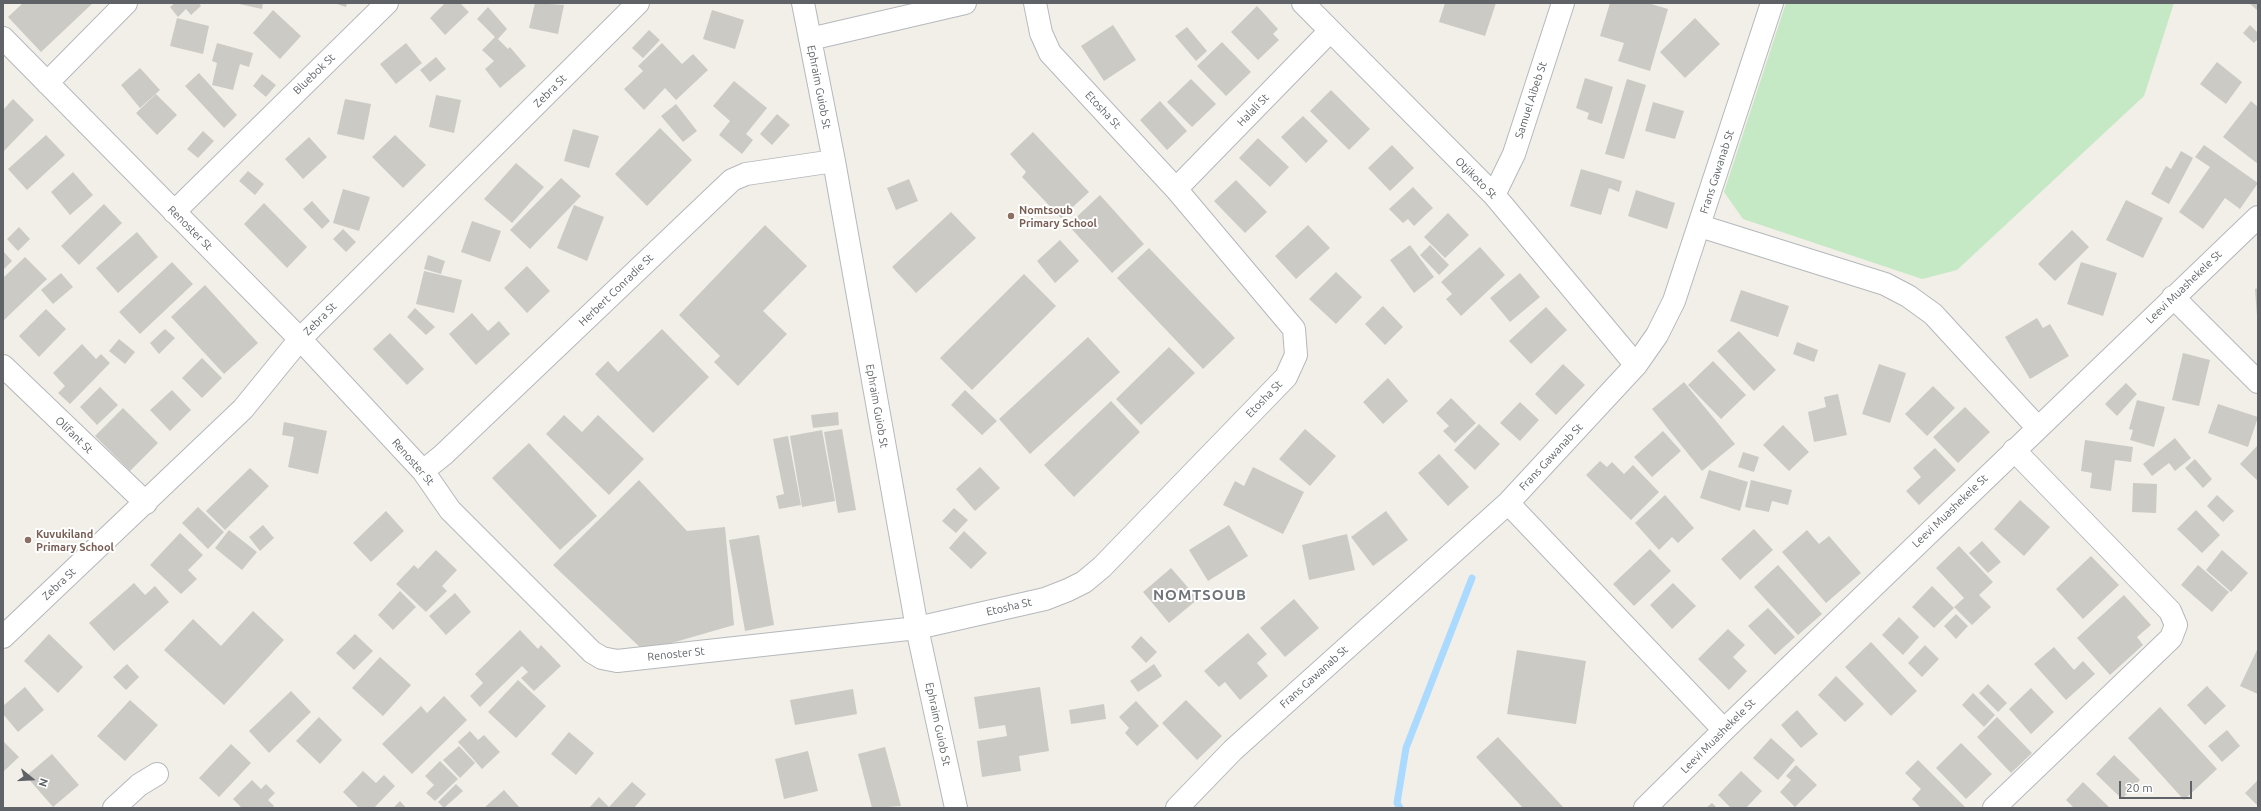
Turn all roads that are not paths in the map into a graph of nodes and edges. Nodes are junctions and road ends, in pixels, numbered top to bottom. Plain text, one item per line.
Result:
1 (387, 3) edge
2 (638, 3) edge
3 (803, 3) edge
4 (965, 3) edge
5 (1035, 3) edge
6 (1303, 3) edge
7 (1563, 3) edge
8 (1772, 3) edge
9 (124, 4) edge
10 (1330, 32) junction
11 (3, 38) edge
12 (810, 38) junction
13 (47, 83) junction
14 (834, 161) junction
15 (1176, 189) junction
16 (1494, 195) junction
17 (174, 212) junction
18 (2258, 217) edge
19 (1700, 226) junction
20 (2173, 297) junction
21 (300, 339) junction
22 (1636, 365) junction
23 (3, 366) edge
24 (2258, 382) edge
25 (2037, 427) junction
26 (2014, 450) junction
27 (423, 471) junction
28 (146, 503) junction
29 (1508, 503) junction
30 (917, 628) junction
31 (3, 637) edge
32 (1724, 730) junction
33 (158, 774) dead end
34 (114, 808) edge
35 (956, 808) edge
36 (1177, 808) edge
37 (1645, 808) edge
38 (1994, 808) edge

1 - 17 street, Bluebok St
2 - 21 street, Zebra St
3 - 12 street, Ephraim Guiob St
4 - 12 street
5 - 15 street, Etosha St
6 - 10 street, Otjikoto St
7 - 16 street, Samuel Aibeb St
8 - 19 street, Frans Gawanab St
9 - 13 street
10 - 15 street, Halali St
10 - 16 street, Otjikoto St
11 - 13 street, Renoster St
12 - 14 street, Ephraim Guiob St
13 - 17 street, Renoster St
14 - 27 street, Herbert Conradie St
14 - 30 street, Ephraim Guiob St
15 - 30 street, Etosha St
16 - 22 street, Otjikoto St
17 - 21 street, Renoster St
18 - 20 street, Leevi Muashekele St
19 - 22 street, Frans Gawanab St
19 - 25 street
20 - 24 street
20 - 25 street, Leevi Muashekele St
21 - 27 street, Renoster St
21 - 28 street, Zebra St
22 - 29 street, Frans Gawanab St
23 - 28 street, Olifant St
25 - 26 street, Leevi Muashekele St
26 - 32 street, Leevi Muashekele St
26 - 38 street
27 - 30 street, Renoster St
28 - 31 street, Zebra St
29 - 32 street
29 - 36 street, Frans Gawanab St
30 - 35 street, Ephraim Guiob St
32 - 37 street, Leevi Muashekele St
33 - 34 street

